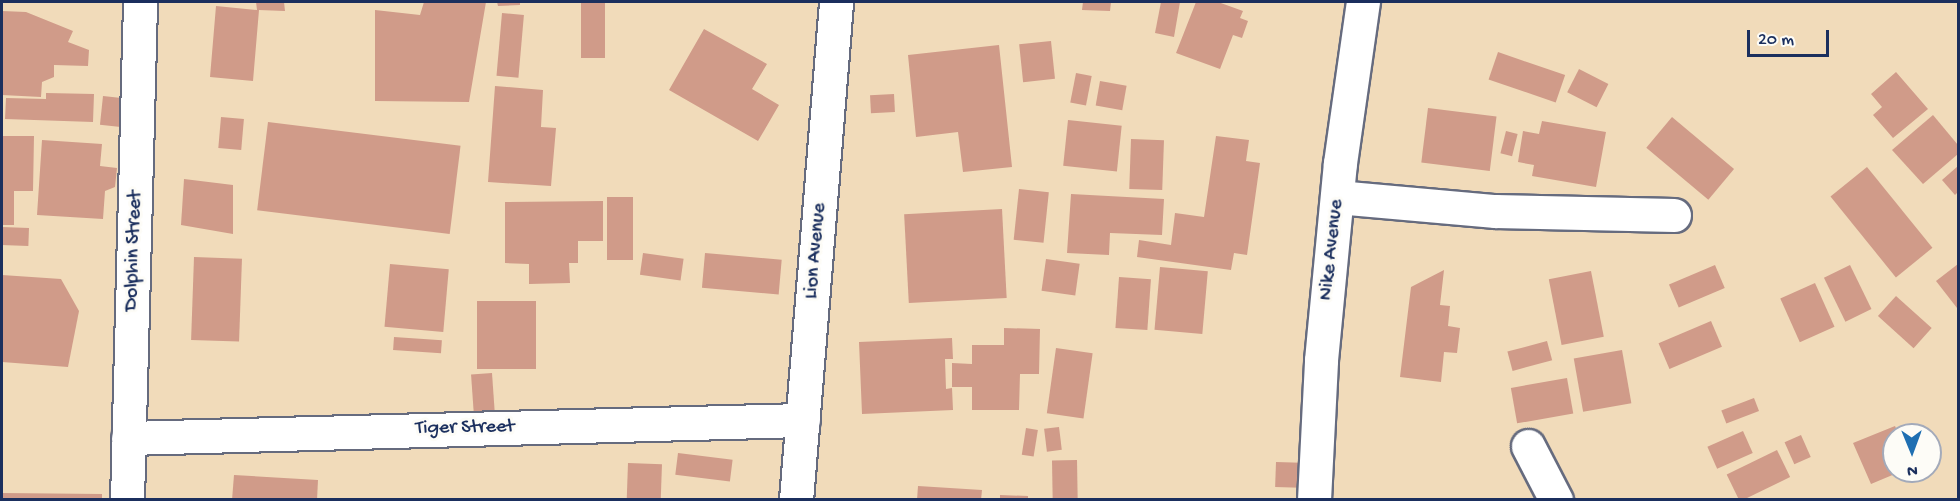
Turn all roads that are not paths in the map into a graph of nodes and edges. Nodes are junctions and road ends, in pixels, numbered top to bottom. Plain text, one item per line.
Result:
1 (140, 2) edge
2 (836, 2) edge
3 (1363, 2) edge
4 (1337, 197) junction
5 (1674, 215) dead end
6 (803, 420) junction
7 (128, 438) junction
8 (1528, 446) dead end
9 (128, 500) edge
10 (796, 500) edge
11 (1314, 500) edge
12 (1556, 500) edge

1 - 7 street, Dolphin Street
2 - 6 street, Lion Avenue
3 - 4 street, Nike Avenue
4 - 5 street
4 - 11 street, Nike Avenue
6 - 7 street, Tiger Street
6 - 10 street, Lion Avenue
7 - 9 street, Dolphin Street
8 - 12 street

